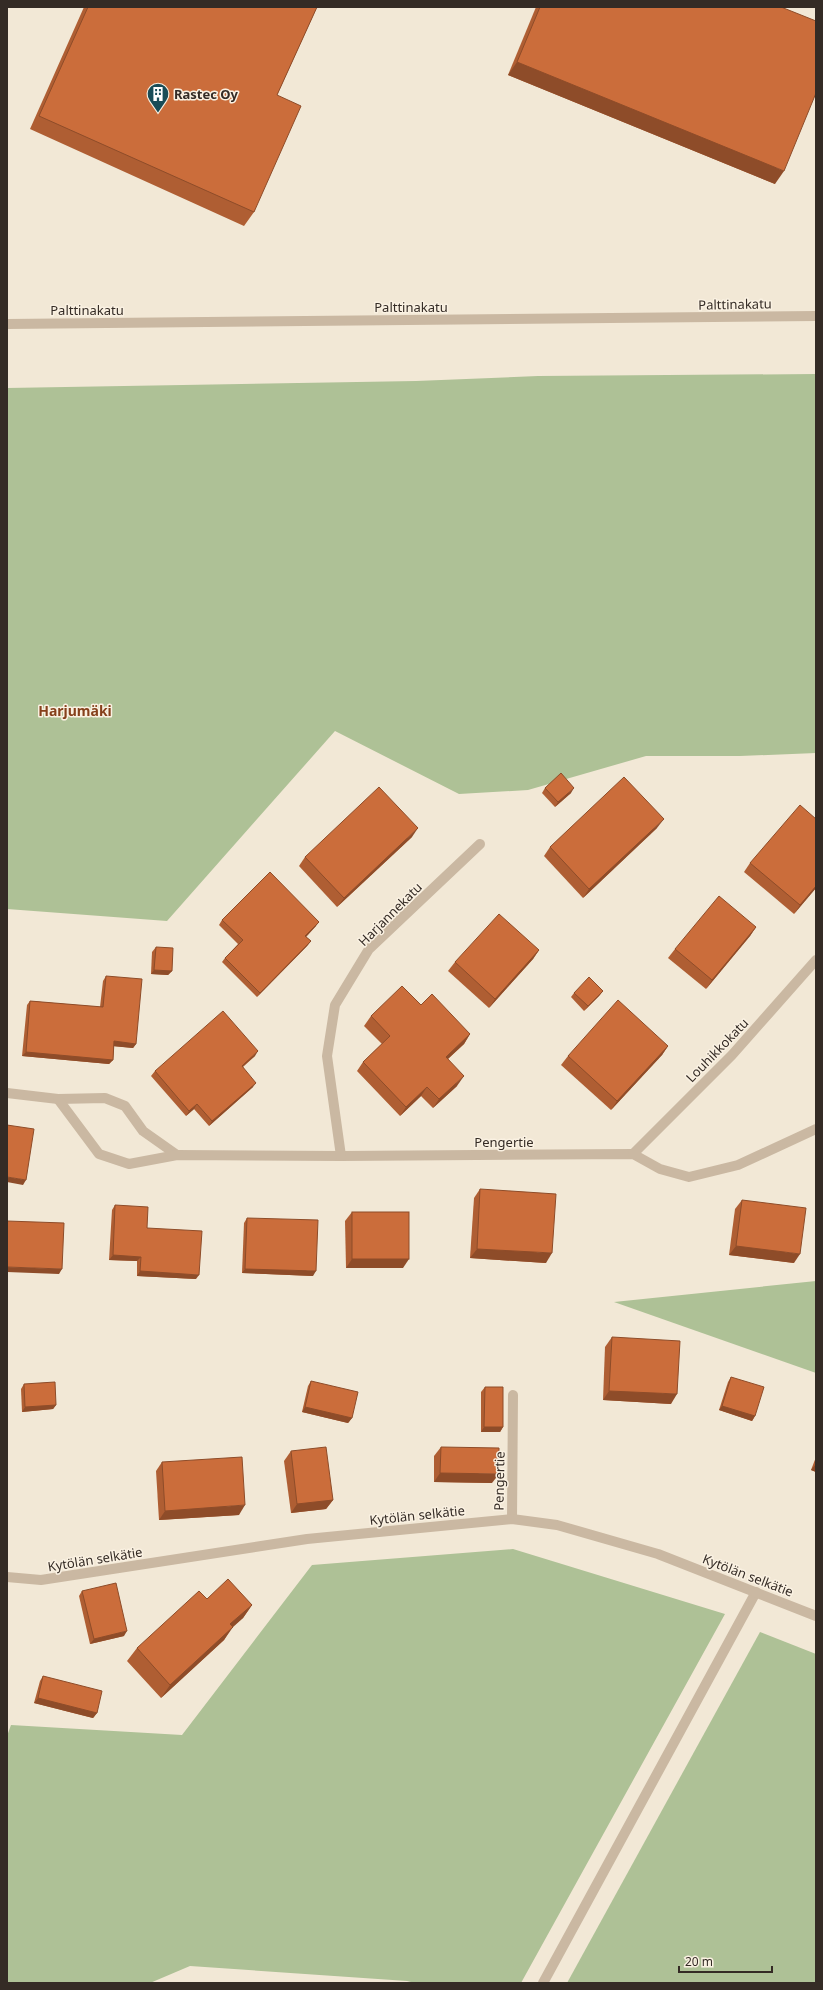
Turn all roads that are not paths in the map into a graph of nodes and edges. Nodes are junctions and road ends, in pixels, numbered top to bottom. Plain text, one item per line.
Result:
1 (816, 316) edge
2 (7, 324) edge
3 (480, 844) dead end
4 (816, 960) edge
5 (7, 1093) edge
6 (58, 1099) junction
7 (816, 1129) edge
8 (633, 1154) junction
9 (177, 1155) junction
10 (341, 1156) junction
11 (513, 1395) dead end
12 (512, 1519) junction
13 (7, 1577) edge
14 (756, 1592) junction
15 (816, 1616) edge
16 (543, 1983) edge

1 - 2 street, Palttinakatu
3 - 10 street, Harjannekatu
4 - 8 street, Louhikkokatu
5 - 6 street
6 - 9 street
6 - 9 street, Pengertie
7 - 8 street
8 - 10 street, Pengertie
9 - 10 street, Pengertie
11 - 12 street, Pengertie
12 - 13 street, Kytölän selkätie
12 - 14 street, Kytölän selkätie
14 - 15 street, Kytölän selkätie
14 - 16 street

